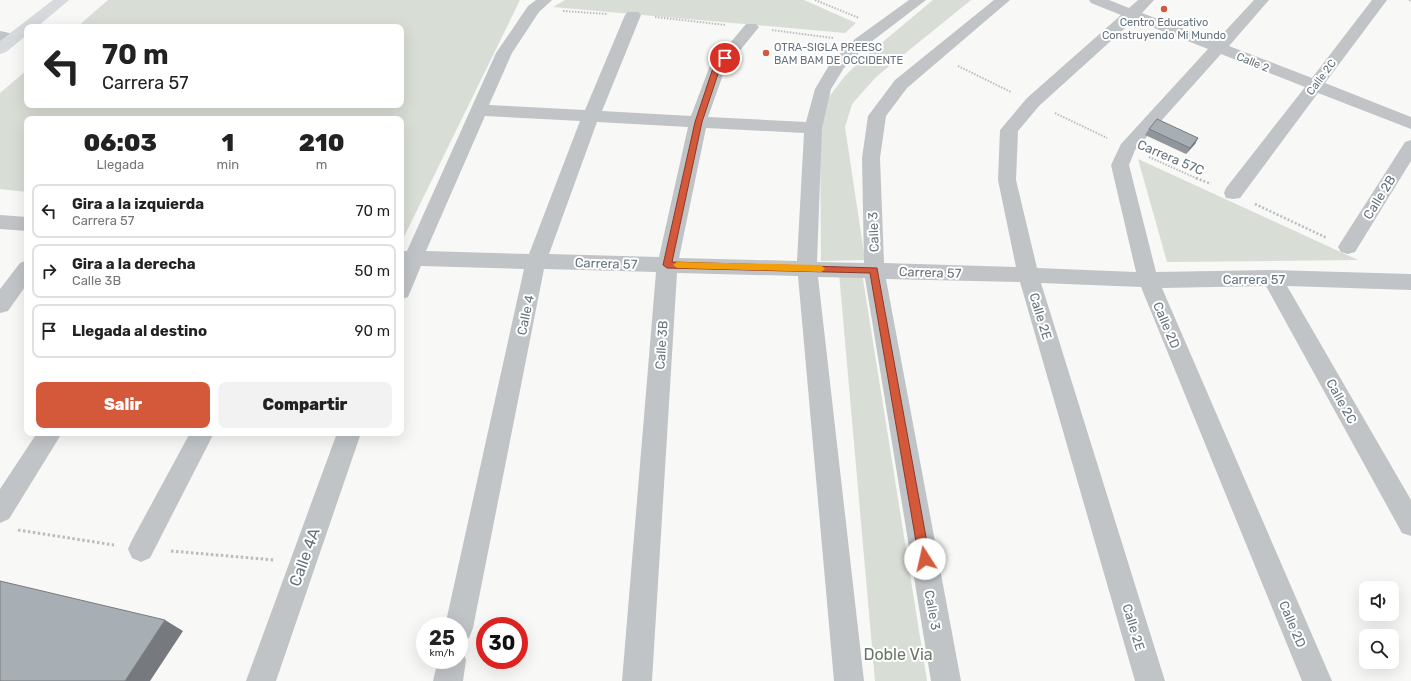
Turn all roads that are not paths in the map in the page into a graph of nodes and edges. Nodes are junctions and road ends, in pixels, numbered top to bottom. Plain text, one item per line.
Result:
1 (62, 0) edge
2 (919, 0) edge
3 (1003, 0) edge
4 (1096, 0) edge
5 (1262, 0) edge
6 (1380, 0) edge
7 (540, 4) edge
8 (1139, 7) edge
9 (633, 15) road end
10 (31, 24) edge
11 (751, 27) road end
12 (24, 28) edge
13 (7, 37) edge
14 (1220, 48) junction
15 (0, 49) edge
16 (1314, 86) junction
17 (479, 110) junction
18 (591, 116) junction
19 (698, 122) junction
20 (1411, 123) edge
21 (813, 128) junction
22 (1411, 146) edge
23 (1233, 193) road end
24 (0, 222) edge
25 (24, 224) edge
26 (1348, 247) road end
27 (407, 258) edge
28 (536, 261) junction
29 (667, 265) junction
30 (807, 268) junction
31 (874, 270) junction
32 (24, 272) edge
33 (404, 274) edge
34 (1028, 275) junction
35 (1272, 278) junction
36 (1148, 280) junction
37 (1411, 282) edge
38 (0, 304) edge
39 (48, 436) edge
40 (200, 436) edge
41 (348, 436) edge
42 (0, 511) edge
43 (1411, 524) edge
44 (141, 549) dead end
45 (461, 617) edge
46 (450, 669) edge
47 (261, 681) edge
48 (448, 681) edge
49 (636, 681) edge
50 (849, 681) edge
51 (946, 681) edge
52 (1150, 681) edge
53 (1317, 681) edge

1 - 10 main road
2 - 21 street
3 - 31 street, Calle 3
4 - 8 street, Calle 2
5 - 14 street, Calle 2D
6 - 16 street, Calle 2C
7 - 17 street
8 - 14 street, Calle 2
8 - 34 street, Calle 2E
9 - 18 street, Calle 4
11 - 19 street, Calle 3B
12 - 13 main road
13 - 15 main road
14 - 16 street, Calle 2
14 - 36 street, Calle 2D
16 - 20 street, Calle 2
16 - 23 street, Calle 2C
17 - 18 street
17 - 27 street
18 - 19 street
18 - 28 street, Calle 4
19 - 21 street
19 - 29 street, Calle 3B
21 - 30 street
22 - 26 street, Calle 2B
24 - 25 street
27 - 28 street, Carrera 57
27 - 33 street
28 - 29 street, Carrera 57
28 - 45 street, Calle 4
29 - 30 street, Carrera 57
29 - 49 street, Calle 3B
30 - 31 street, Carrera 57
30 - 50 street
31 - 34 street, Carrera 57
31 - 51 street, Calle 3
32 - 38 street
34 - 36 street, Carrera 57
34 - 52 street, Calle 2E
35 - 36 street, Carrera 57
35 - 37 street, Carrera 57
35 - 43 street, Calle 2C
36 - 53 street, Calle 2D
39 - 42 street
40 - 44 street
41 - 47 street, Calle 4A
46 - 48 street

